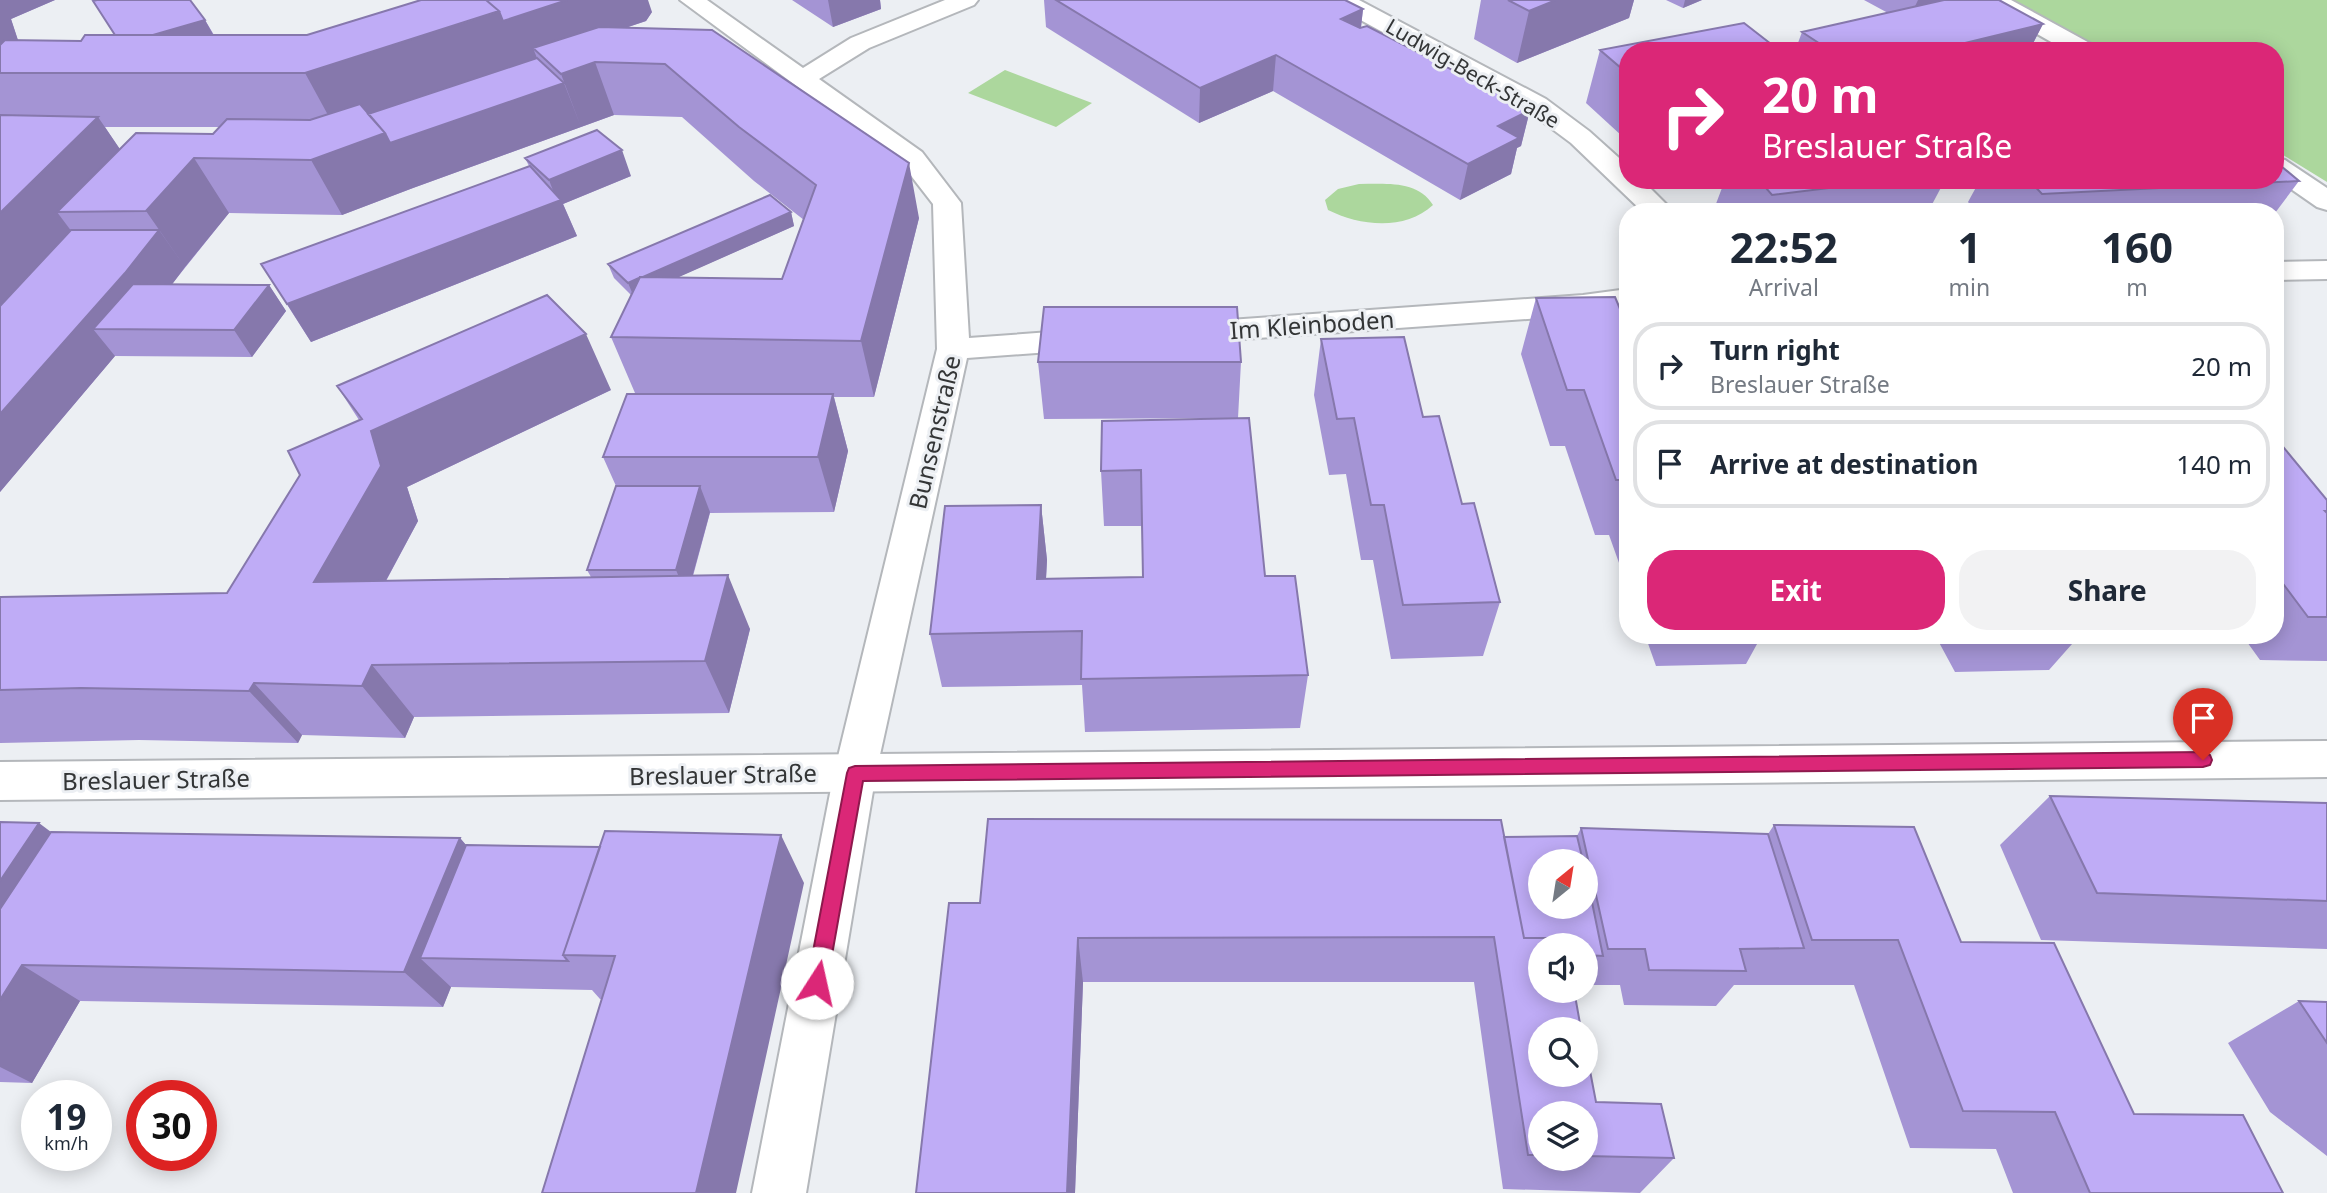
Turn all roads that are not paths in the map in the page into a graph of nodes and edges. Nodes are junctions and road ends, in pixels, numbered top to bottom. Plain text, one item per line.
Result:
1 (692, 0) edge
2 (966, 0) edge
3 (1342, 0) edge
4 (1994, 0) edge
5 (2070, 42) edge
6 (800, 78) junction
7 (2284, 172) edge
8 (1619, 174) edge
9 (1635, 189) edge
10 (2327, 201) edge
11 (1650, 203) edge
12 (2327, 270) edge
13 (2284, 271) edge
14 (1619, 299) edge
15 (1158, 335) edge
16 (1118, 337) edge
17 (953, 349) junction
18 (2327, 760) edge
19 (855, 773) junction
20 (0, 781) edge
21 (779, 1193) edge

1 - 6 street, Bunsenstraße
2 - 6 street
3 - 8 street, Ludwig-Beck-Straße
4 - 5 street
6 - 17 street, Bunsenstraße
7 - 10 street
9 - 11 street, Ludwig-Beck-Straße
12 - 13 street
14 - 15 street, Im Kleinboden
16 - 17 street
17 - 19 street, Bunsenstraße
18 - 19 street, Breslauer Straße
19 - 20 street, Breslauer Straße
19 - 21 street, Bunsenstraße

